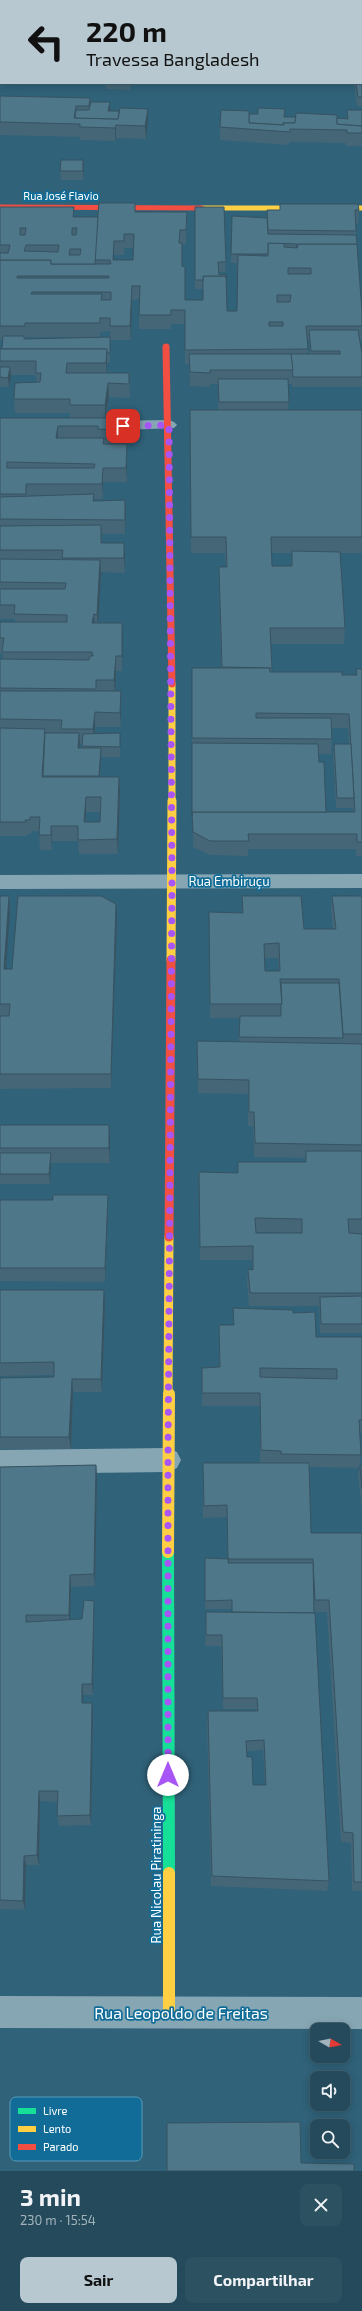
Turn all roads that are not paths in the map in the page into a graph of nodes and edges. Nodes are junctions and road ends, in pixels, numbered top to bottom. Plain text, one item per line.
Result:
1 (0, 207) edge
2 (362, 208) edge
3 (166, 347) dead end
4 (169, 425) junction
5 (85, 426) edge
6 (172, 881) junction
7 (362, 881) edge
8 (0, 882) edge
9 (168, 1460) junction
10 (0, 1462) edge
11 (0, 2012) edge
12 (169, 2012) junction
13 (362, 2013) edge

1 - 2 street, Rua José Flavio
3 - 4 street, Rua Nicolau Piratininga
4 - 5 street
4 - 6 street, Rua Nicolau Piratininga
6 - 7 street, Rua Embiruçu
6 - 8 street, Rua Embiruçu
6 - 9 street, Rua Nicolau Piratininga
9 - 10 street
9 - 12 street, Rua Nicolau Piratininga
11 - 12 street, Rua Leopoldo de Freitas
12 - 13 street, Rua Leopoldo de Freitas

